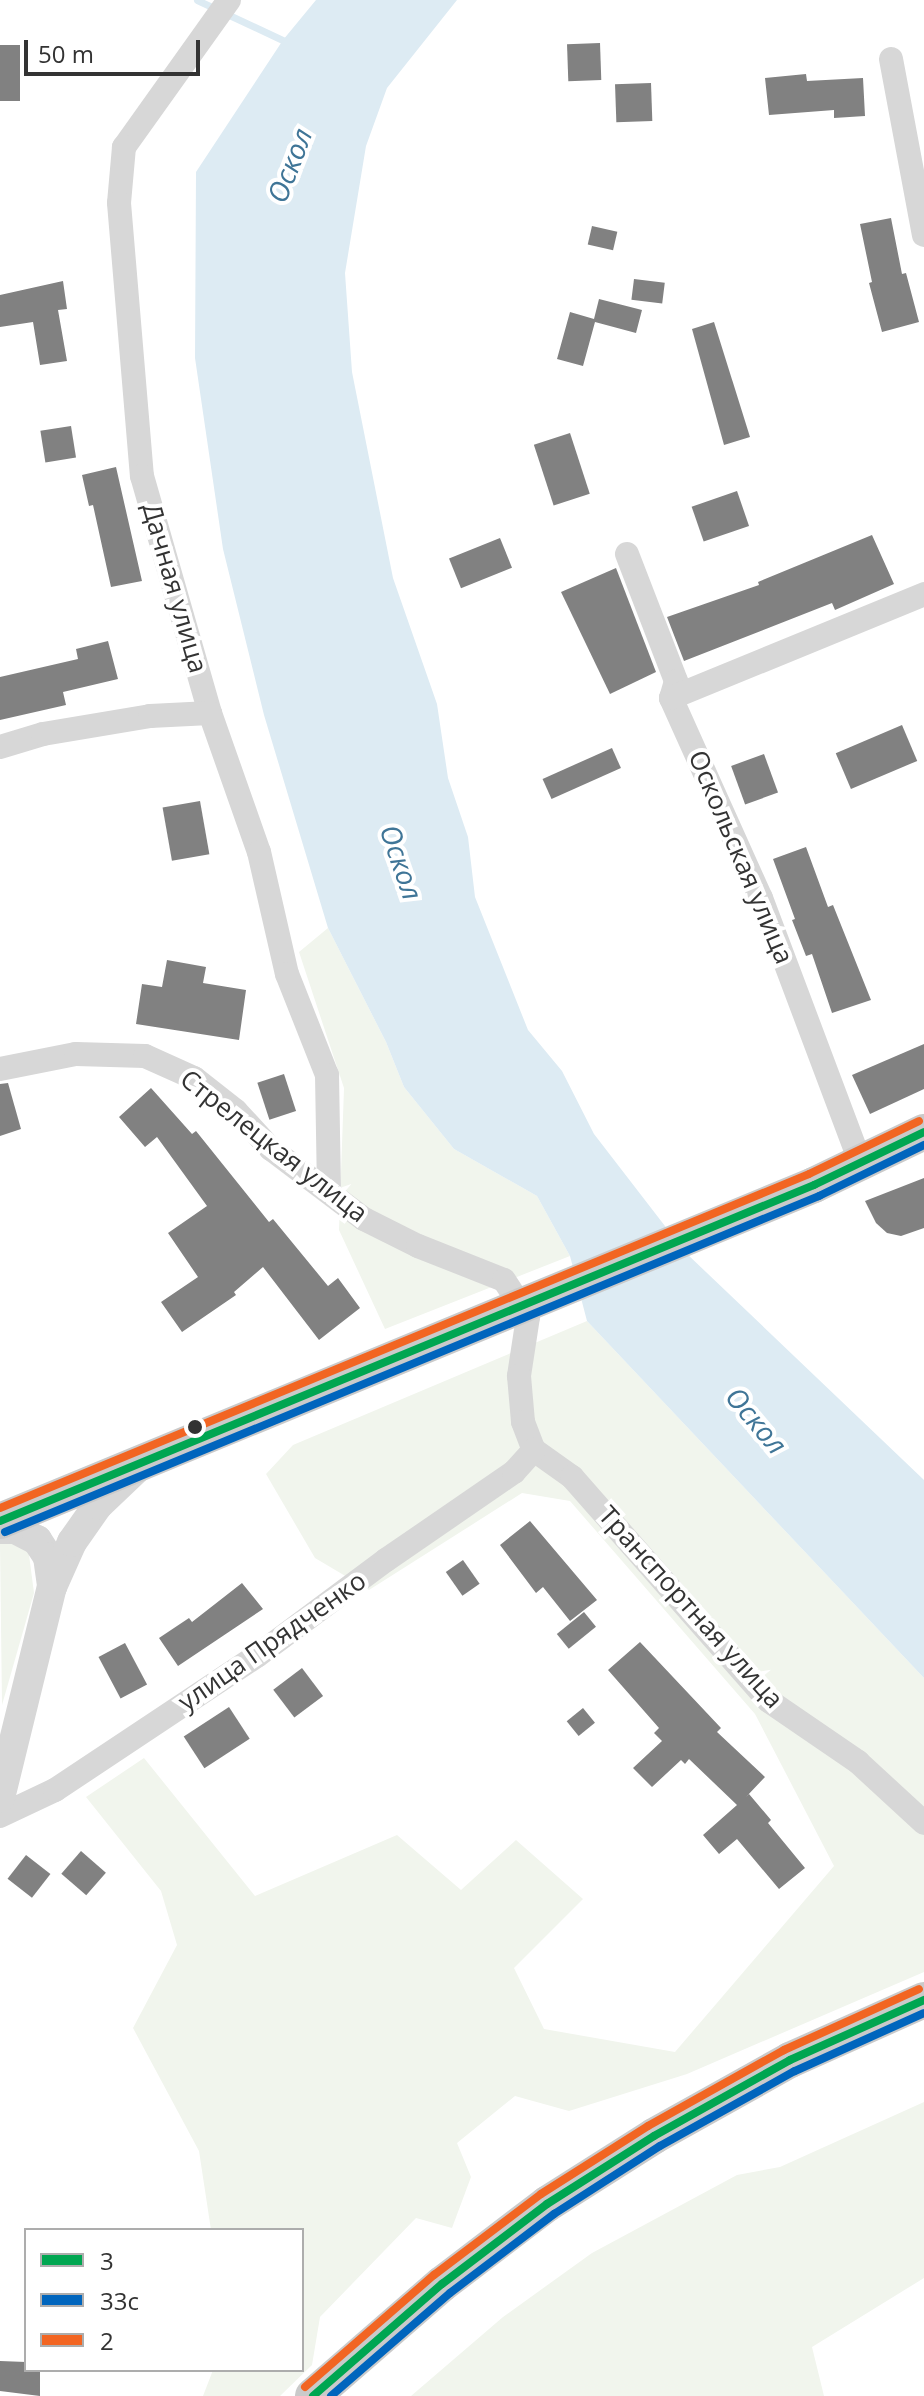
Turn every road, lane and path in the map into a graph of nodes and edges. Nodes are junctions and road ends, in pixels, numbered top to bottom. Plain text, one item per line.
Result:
1 (222, 8) edge
2 (891, 59) dead end
3 (924, 235) edge
4 (627, 554) dead end
5 (924, 594) edge
6 (671, 698) junction
7 (210, 713) junction
8 (0, 747) edge
9 (0, 1069) edge
10 (924, 1132) edge
11 (860, 1162) junction
12 (329, 1192) junction
13 (534, 1450) junction
14 (144, 1462) junction
15 (0, 1521) edge
16 (0, 1529) edge
17 (52, 1587) junction
18 (0, 1798) edge
19 (0, 1816) edge
20 (924, 1823) edge
21 (924, 2000) edge
22 (313, 2396) edge

1 - 7 street, Дачная улица
2 - 3 street
4 - 6 street, Оскольская улица
5 - 6 street
6 - 11 street, Оскольская улица
7 - 8 street
7 - 12 street, Дачная улица
9 - 12 street, Стрелецкая улица
10 - 11 main road
11 - 14 main road
12 - 13 street, Стрелецкая улица
13 - 19 street, улица Прядченко
13 - 20 street, Транспортная улица
14 - 15 main road
14 - 17 street
16 - 17 street
17 - 18 street
21 - 22 main road

